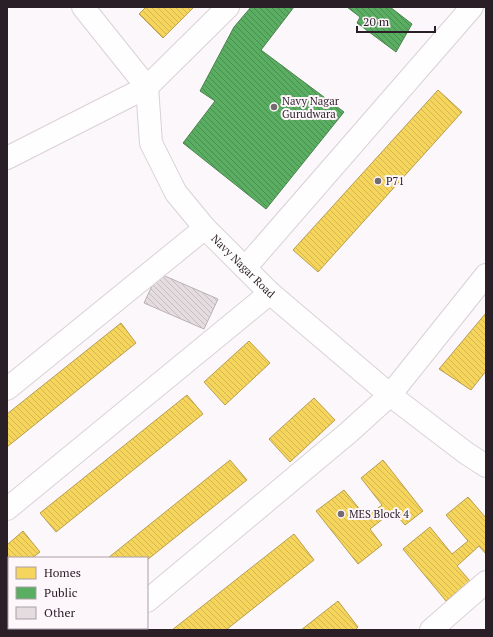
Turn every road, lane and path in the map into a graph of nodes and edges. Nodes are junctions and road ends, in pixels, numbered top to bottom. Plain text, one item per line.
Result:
1 (83, 7) edge
2 (228, 7) edge
3 (472, 7) edge
4 (147, 87) junction
5 (7, 158) edge
6 (205, 228) junction
7 (244, 268) junction
8 (486, 274) edge
9 (270, 293) junction
10 (7, 389) edge
11 (390, 395) junction
12 (486, 466) edge
13 (7, 509) edge
14 (486, 582) edge
15 (148, 600) edge
16 (431, 630) edge

1 - 4 street
2 - 4 street
3 - 7 street
4 - 5 street
4 - 6 street, Navy Nagar Road
6 - 7 street, Navy Nagar Road
6 - 10 street
7 - 9 street, Navy Nagar Road
8 - 11 street
9 - 11 street, Navy Nagar Road
9 - 13 street
11 - 12 street, Navy Nagar Road
11 - 15 street
14 - 16 street

